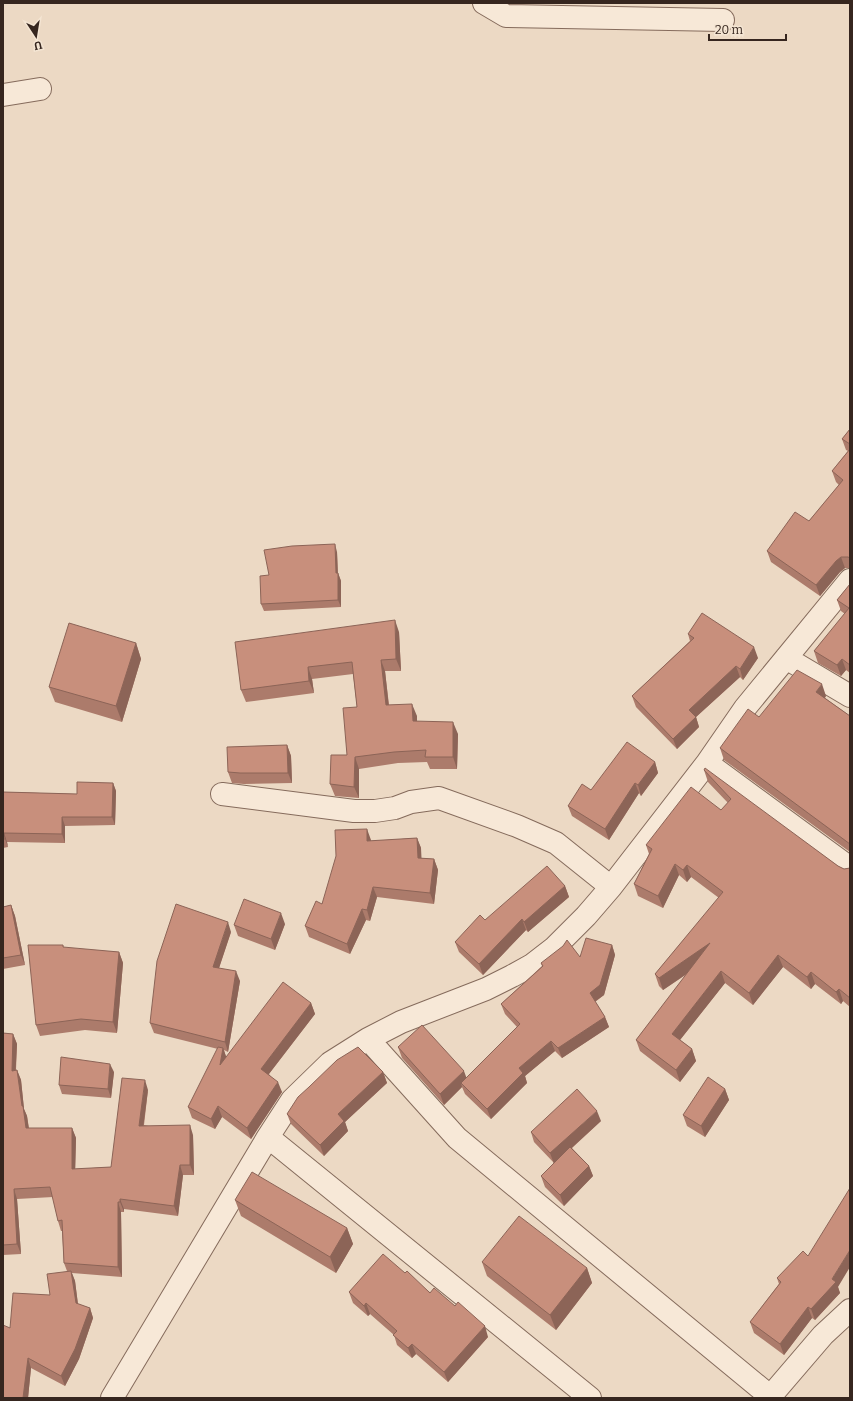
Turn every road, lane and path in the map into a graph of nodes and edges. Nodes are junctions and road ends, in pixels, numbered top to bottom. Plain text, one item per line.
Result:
1 (484, 3) edge
2 (723, 20) dead end
3 (40, 89) dead end
4 (3, 95) edge
5 (850, 580) edge
6 (786, 658) junction
7 (850, 696) edge
8 (706, 762) junction
9 (222, 794) dead end
10 (850, 868) edge
11 (611, 887) junction
12 (368, 1038) junction
13 (268, 1137) junction
14 (850, 1310) edge
15 (770, 1397) edge
16 (112, 1398) edge
17 (590, 1398) edge

1 - 2 street
3 - 4 street
5 - 6 street
6 - 7 street
6 - 8 street
8 - 10 street
8 - 11 street
9 - 11 street
11 - 12 street
12 - 13 street
12 - 15 street
13 - 16 street
13 - 17 street
14 - 15 street

